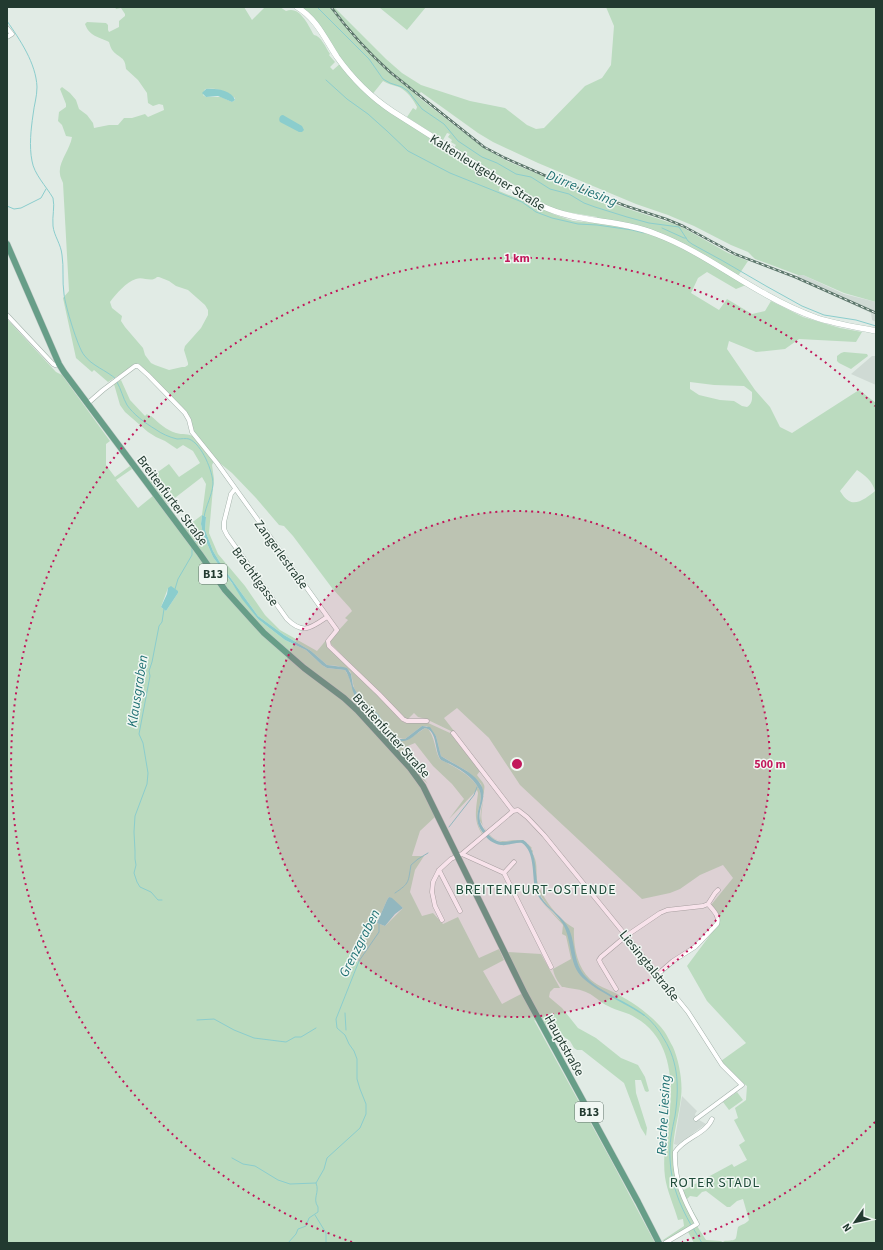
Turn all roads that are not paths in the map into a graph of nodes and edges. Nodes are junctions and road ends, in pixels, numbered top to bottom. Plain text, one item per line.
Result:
1 (297, 7) edge
2 (7, 28) edge
3 (7, 37) edge
4 (7, 244) edge
5 (7, 316) edge
6 (876, 331) edge
7 (59, 364) junction
8 (88, 404) junction
9 (235, 489) junction
10 (327, 617) junction
11 (427, 721) dead end
12 (453, 733) dead end
13 (513, 811) junction
14 (443, 826) joint
15 (460, 855) junction
16 (514, 862) dead end
17 (439, 870) junction
18 (504, 873) junction
19 (718, 890) dead end
20 (708, 904) junction
21 (460, 911) dead end
22 (442, 920) dead end
23 (626, 936) junction
24 (551, 967) dead end
25 (658, 974) junction
26 (616, 989) dead end
27 (696, 1119) dead end
28 (712, 1119) dead end
29 (659, 1243) edge
30 (665, 1243) edge

1 - 6 main road, Kaltenleutgebner Straße
2 - 3 street
4 - 7 main road, Breitenfurter Straße / B13
5 - 7 street
7 - 8 main road, Breitenfurter Straße / B13
8 - 9 street, Zangerlestraße
8 - 14 main road, Breitenfurter Straße / B13
9 - 10 street, Zangerlestraße
9 - 10 street, Brachtlgasse
10 - 11 street, Zangerlestraße
12 - 13 street
13 - 15 street
13 - 23 street, Liesingtalstraße
14 - 15 main road, Hauptstraße / B13
15 - 17 street
15 - 18 street
15 - 29 main road, Hauptstraße / B13
16 - 18 street
17 - 21 street
17 - 22 street
18 - 24 street
19 - 20 street
20 - 23 street
20 - 25 street
23 - 25 street, Liesingtalstraße
23 - 26 street
25 - 27 street, Liesingtalstraße
28 - 30 street

